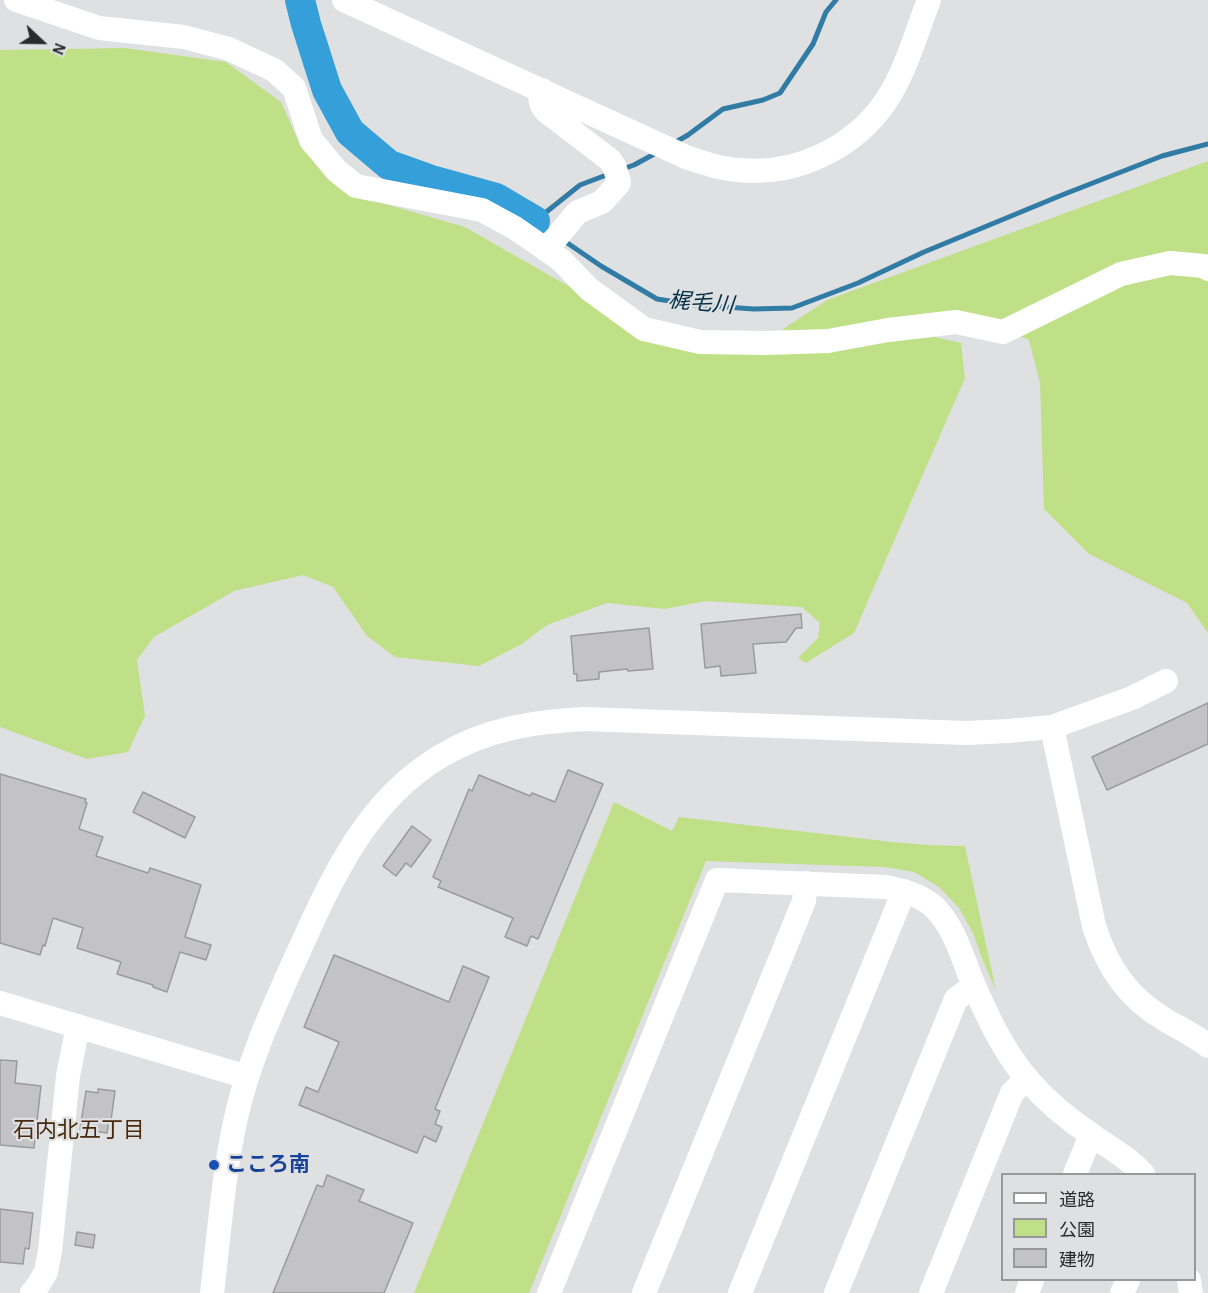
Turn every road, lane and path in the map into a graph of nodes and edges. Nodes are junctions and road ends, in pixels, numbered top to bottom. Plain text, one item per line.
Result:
1 (16, 0) edge
2 (344, 0) edge
3 (929, 0) edge
4 (542, 90) junction
5 (554, 241) junction
6 (1208, 269) edge
7 (1166, 681) dead end
8 (1052, 727) junction
9 (806, 883) junction
10 (904, 891) junction
11 (974, 986) junction
12 (0, 1003) edge
13 (78, 1026) junction
14 (1208, 1046) edge
15 (247, 1077) junction
16 (1026, 1078) junction
17 (1091, 1135) junction
18 (1075, 1173) edge
19 (1142, 1173) edge
20 (32, 1293) edge
21 (212, 1293) edge
22 (549, 1293) edge
23 (644, 1293) edge
24 (740, 1293) edge
25 (836, 1293) edge
26 (931, 1293) edge

1 - 5 street
2 - 4 street
3 - 4 street
4 - 5 street
5 - 6 street
7 - 8 street
8 - 14 street
8 - 15 street
9 - 10 street
9 - 22 street
9 - 23 street
10 - 11 street
10 - 24 street
11 - 16 street
11 - 25 street
12 - 13 street
13 - 15 street
13 - 20 street
15 - 21 street
16 - 17 street
16 - 26 street
17 - 18 street
17 - 19 street

